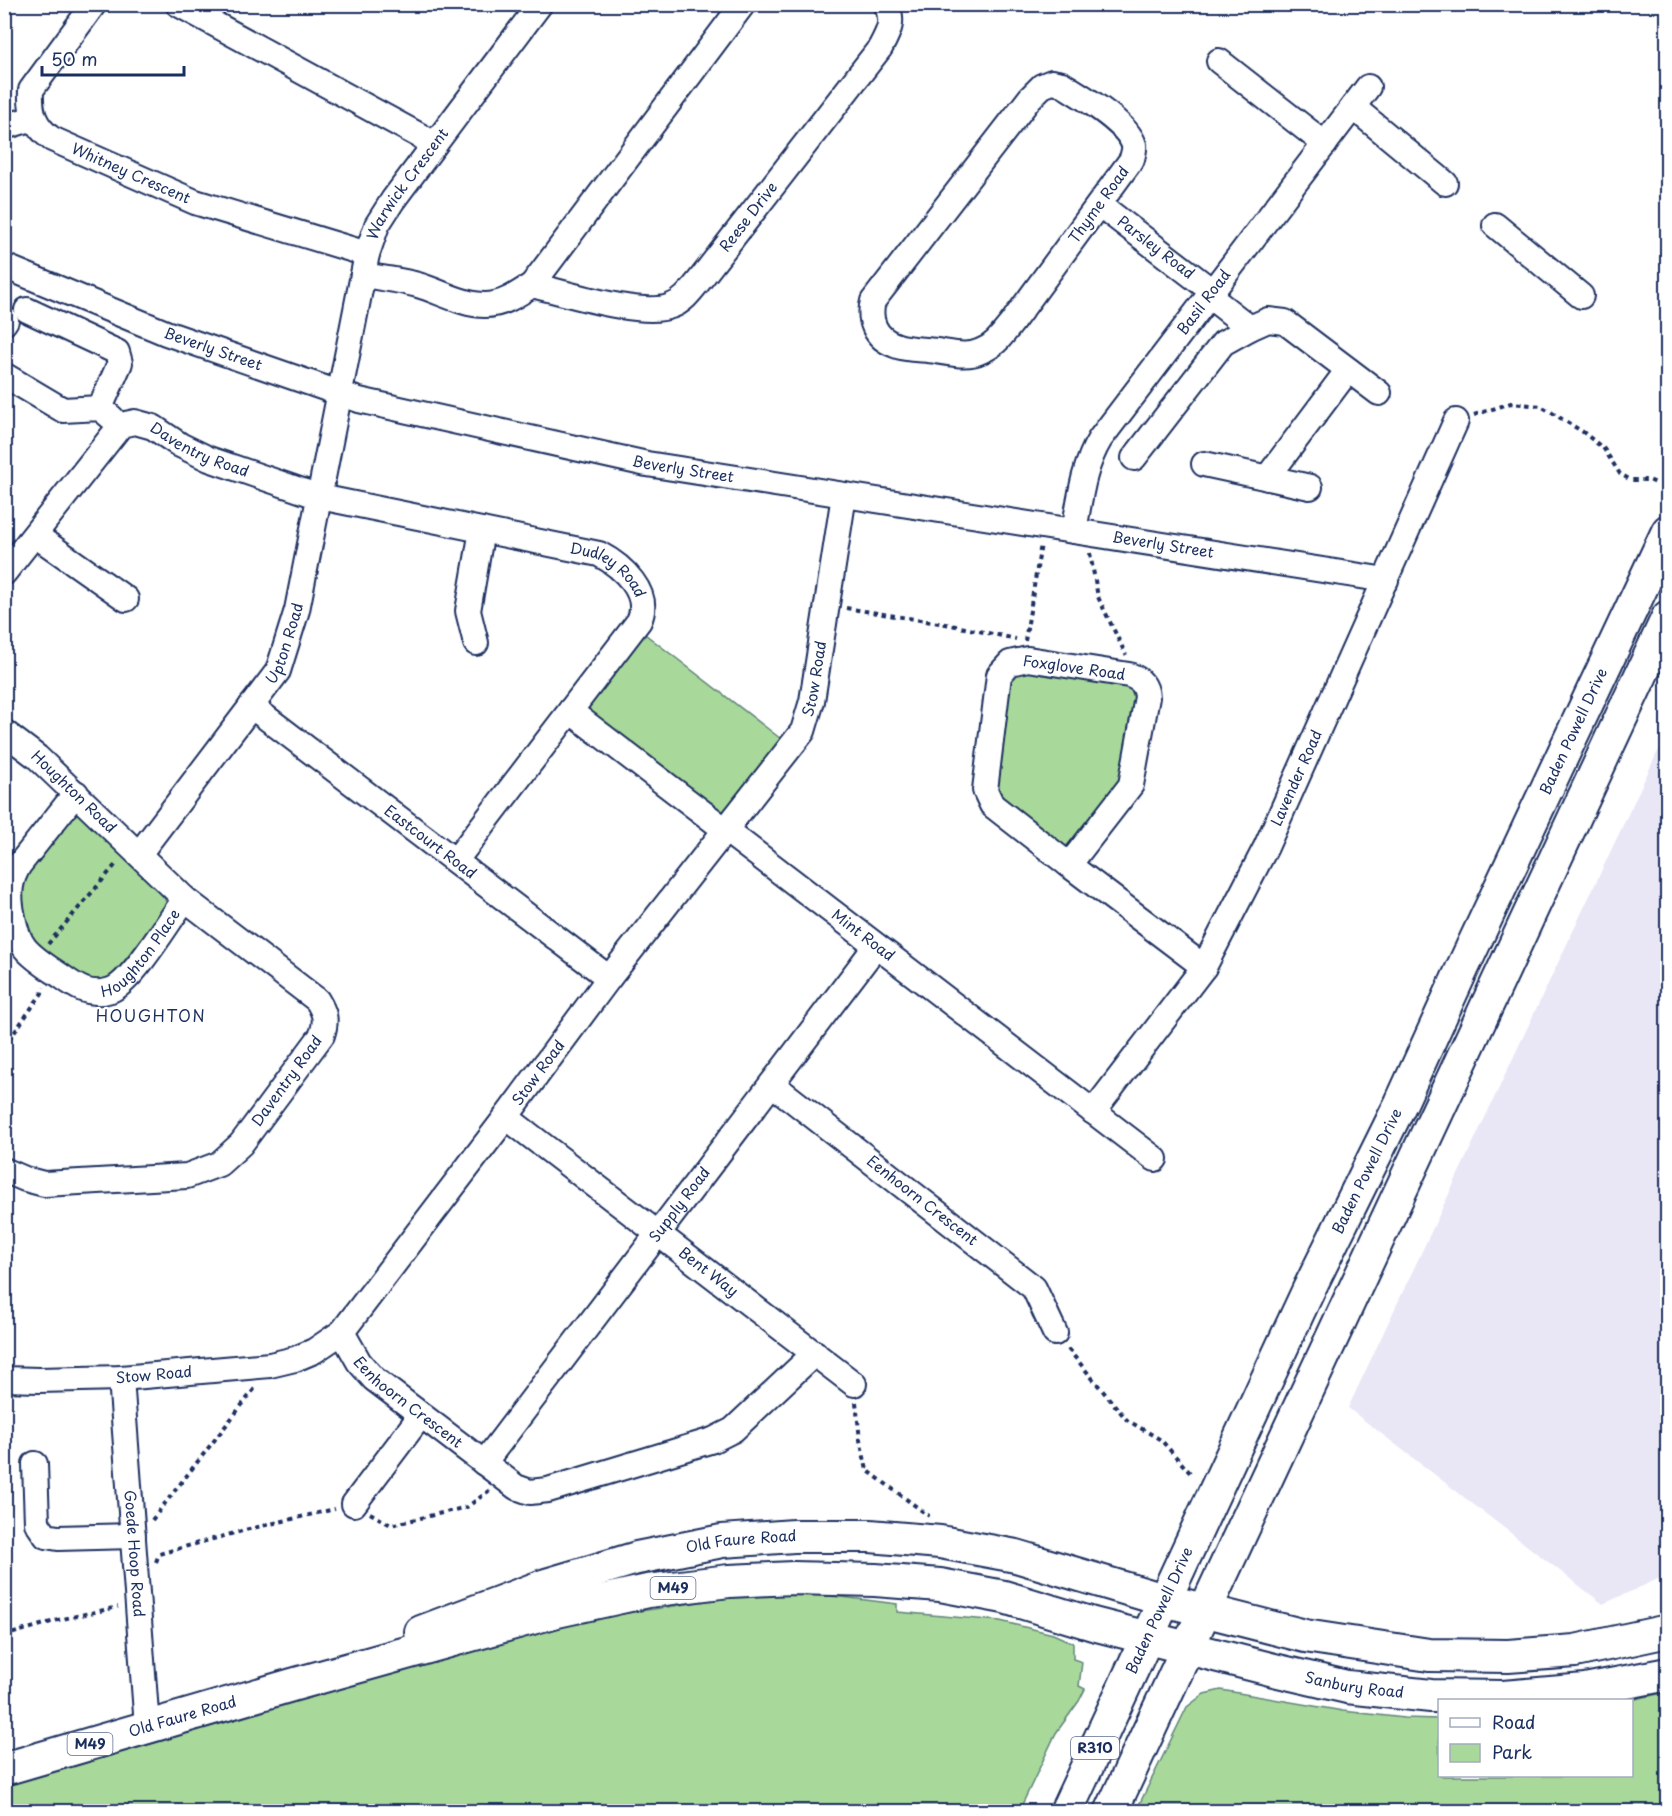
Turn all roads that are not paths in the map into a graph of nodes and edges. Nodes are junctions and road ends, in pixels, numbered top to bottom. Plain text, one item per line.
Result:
1 (94, 4) edge
2 (178, 4) edge
3 (743, 4) edge
4 (886, 4) edge
5 (539, 5) edge
6 (1219, 61) dead end
7 (1368, 87) dead end
8 (1353, 107) junction
9 (34, 118) junction
10 (4, 127) edge
11 (435, 144) junction
12 (1325, 144) junction
13 (1445, 183) dead end
14 (1100, 205) junction
15 (1495, 225) dead end
16 (365, 264) junction
17 (4, 266) edge
18 (532, 285) junction
19 (1210, 294) junction
20 (1581, 296) dead end
21 (12, 318) edge
22 (1250, 328) junction
23 (1348, 370) junction
24 (4, 375) edge
25 (341, 393) junction
26 (1379, 393) dead end
27 (100, 408) junction
28 (1456, 421) road end
29 (121, 426) junction
30 (1134, 458) dead end
31 (1204, 464) dead end
32 (1267, 478) junction
33 (1310, 487) dead end
34 (844, 495) junction
35 (320, 497) junction
36 (482, 530) junction
37 (1668, 531) edge
38 (1083, 532) junction
39 (34, 535) junction
40 (4, 573) edge
41 (1386, 580) junction
42 (126, 599) dead end
43 (1668, 617) edge
44 (476, 643) dead end
45 (251, 706) junction
46 (570, 711) junction
47 (4, 732) edge
48 (76, 793) junction
49 (726, 831) junction
50 (131, 855) junction
51 (456, 860) junction
52 (1069, 865) junction
53 (185, 899) junction
54 (876, 946) junction
55 (1204, 968) junction
56 (609, 978) junction
57 (772, 1084) junction
58 (1093, 1112) junction
59 (506, 1117) junction
60 (1155, 1159) dead end
61 (4, 1170) edge
62 (660, 1233) junction
63 (342, 1332) junction
64 (1055, 1333) road end
65 (815, 1353) junction
66 (121, 1378) junction
67 (4, 1379) edge
68 (854, 1384) road end
69 (421, 1415) junction
70 (484, 1463) junction
71 (35, 1464) dead end
72 (354, 1504) road end
73 (133, 1536) junction
74 (1164, 1599) junction
75 (1205, 1609) junction
76 (1668, 1631) edge
77 (1147, 1637) junction
78 (1186, 1649) junction
79 (1668, 1674) edge
80 (292, 1684) junction
81 (147, 1727) junction
82 (4, 1769) edge
83 (1066, 1812) edge
84 (1111, 1812) edge

1 - 9 street
2 - 11 street
3 - 18 street
4 - 18 street, Reese Drive
5 - 11 street, Warwick Crescent
6 - 12 street
7 - 8 street, Basil Road
8 - 12 street, Basil Road
8 - 13 street
9 - 10 street
9 - 16 street, Whitney Crescent
11 - 16 street, Warwick Crescent
12 - 19 street, Basil Road
14 - 14 street, Thyme Road
14 - 19 street, Parsley Road
15 - 20 street
16 - 18 street
16 - 25 street, Warwick Crescent
17 - 25 street, Beverly Street
19 - 22 street, Parsley Road
19 - 38 street, Basil Road
21 - 27 street
22 - 23 street
22 - 30 street
23 - 26 street
23 - 32 street
24 - 27 street
25 - 34 street, Beverly Street
25 - 35 street, Upton Road
27 - 29 street
28 - 41 street, Lavender Road
29 - 35 street, Daventry Road
29 - 39 street
31 - 32 street
32 - 33 street
34 - 38 street, Beverly Street
34 - 49 street, Stow Road
35 - 36 street, Dudley Road
35 - 45 street, Upton Road
36 - 44 street
36 - 46 street, Dudley Road
37 - 74 main road, Baden Powell Drive / R310
38 - 41 street, Beverly Street
39 - 40 street
39 - 42 street
41 - 55 street, Lavender Road
43 - 75 main road, R310
45 - 50 street, Upton Road
45 - 51 street, Eastcourt Road
46 - 49 street, Mint Road
46 - 51 street, Dudley Road
47 - 48 street, Houghton Road
48 - 50 street, Houghton Road
48 - 53 street, Houghton Place
49 - 54 street, Mint Road
49 - 56 street, Stow Road
50 - 53 street, Daventry Road
51 - 56 street, Eastcourt Road
52 - 52 street, Foxglove Road
52 - 55 street, Foxglove Road
53 - 61 street, Daventry Road
54 - 57 street, Supply Road
54 - 58 street, Mint Road
55 - 58 street, Lavender Road
56 - 59 street, Stow Road
57 - 62 street, Supply Road
57 - 64 street, Eenhoorn Crescent
58 - 60 street, Mint Road
59 - 62 street, Bent Way
59 - 63 street, Stow Road
62 - 65 street, Bent Way
62 - 70 street, Supply Road
63 - 66 street, Stow Road
63 - 69 street, Eenhoorn Crescent
65 - 68 street, Bent Way
65 - 70 street, Eenhoorn Crescent
66 - 67 street, Stow Road
66 - 73 street, Goede Hoop Road
69 - 70 street, Eenhoorn Crescent
69 - 72 street
71 - 73 street
73 - 81 street, Goede Hoop Road
74 - 75 main road, Old Faure Road
74 - 77 main road, Baden Powell Drive / R310
74 - 80 main road, Old Faure Road / M49
75 - 76 main road
75 - 78 main road, R310
77 - 78 main road, Old Faure Road
77 - 80 main road, Old Faure Road / M49
77 - 83 main road, Baden Powell Drive / R310
78 - 79 main road, Sanbury Road
78 - 84 main road, R310
80 - 81 main road, Old Faure Road / M49
81 - 82 main road, Old Faure Road / M49

